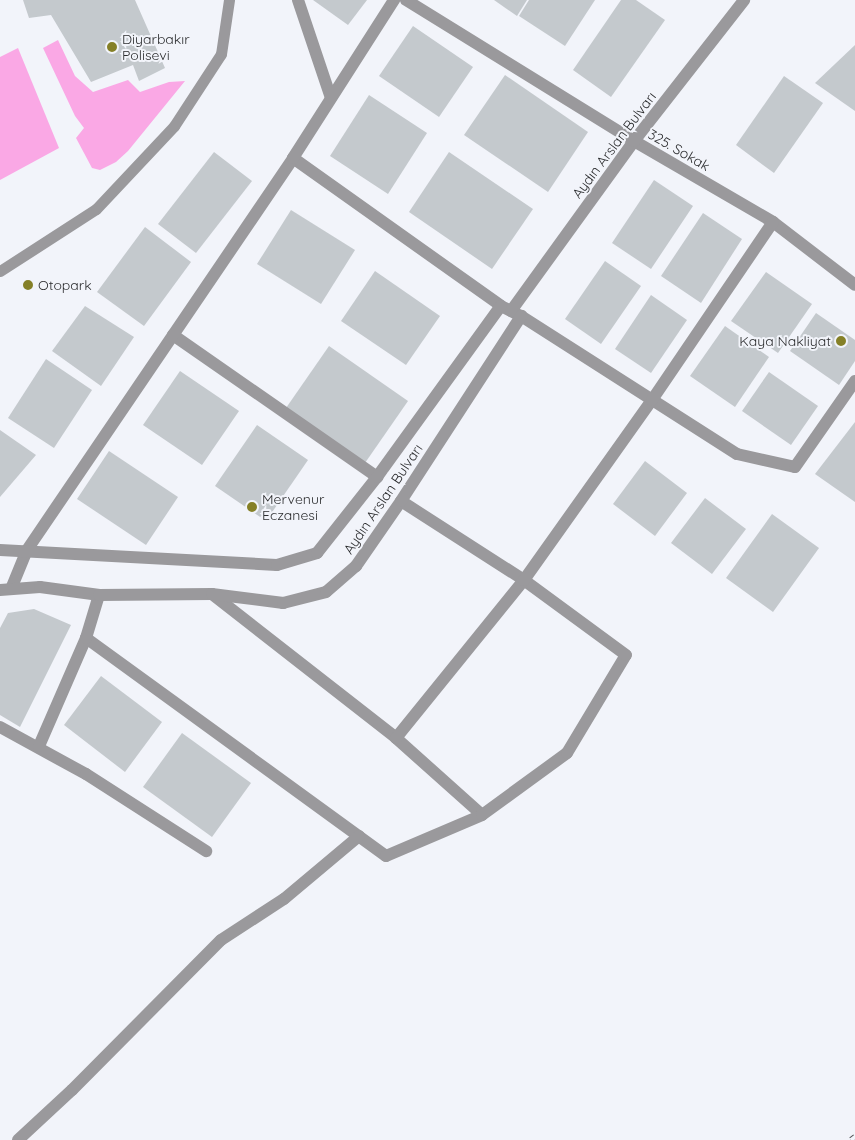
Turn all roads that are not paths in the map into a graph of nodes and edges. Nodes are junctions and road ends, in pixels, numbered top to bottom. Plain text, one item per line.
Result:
1 (229, 0) edge
2 (298, 0) edge
3 (394, 0) edge
4 (406, 0) edge
5 (744, 0) edge
6 (331, 98) junction
7 (634, 141) junction
8 (293, 158) junction
9 (773, 222) junction
10 (0, 271) edge
11 (855, 285) edge
12 (511, 311) junction
13 (173, 335) junction
14 (855, 381) edge
15 (652, 400) junction
16 (377, 478) junction
17 (401, 501) junction
18 (0, 550) edge
19 (28, 550) junction
20 (524, 580) junction
21 (6, 589) edge
22 (212, 594) junction
23 (99, 595) junction
24 (86, 638) junction
25 (0, 727) edge
26 (396, 738) junction
27 (39, 746) junction
28 (482, 815) junction
29 (359, 836) junction
30 (206, 851) dead end
31 (18, 1140) edge

1 - 10 lane
2 - 6 street
3 - 6 street
4 - 7 street, 325. Sokak
5 - 7 street, Aydın Arslan Bulvarı
6 - 8 street
7 - 9 street, 325. Sokak
7 - 12 street, Aydın Arslan Bulvarı
8 - 12 street
8 - 13 street
9 - 11 street, 325. Sokak
9 - 15 street
12 - 15 street
12 - 16 street
12 - 17 street, Aydın Arslan Bulvarı
13 - 16 street
13 - 19 street
14 - 15 street
15 - 20 street
16 - 19 street
17 - 20 street
17 - 22 street, Aydın Arslan Bulvarı
18 - 19 street
19 - 21 street
20 - 26 street
20 - 28 street
21 - 23 street, Aydın Arslan Bulvarı
22 - 23 street, Aydın Arslan Bulvarı
22 - 26 street
23 - 24 street
24 - 27 street
24 - 29 street
25 - 27 street
26 - 28 street
27 - 30 street
28 - 29 street
29 - 31 street

